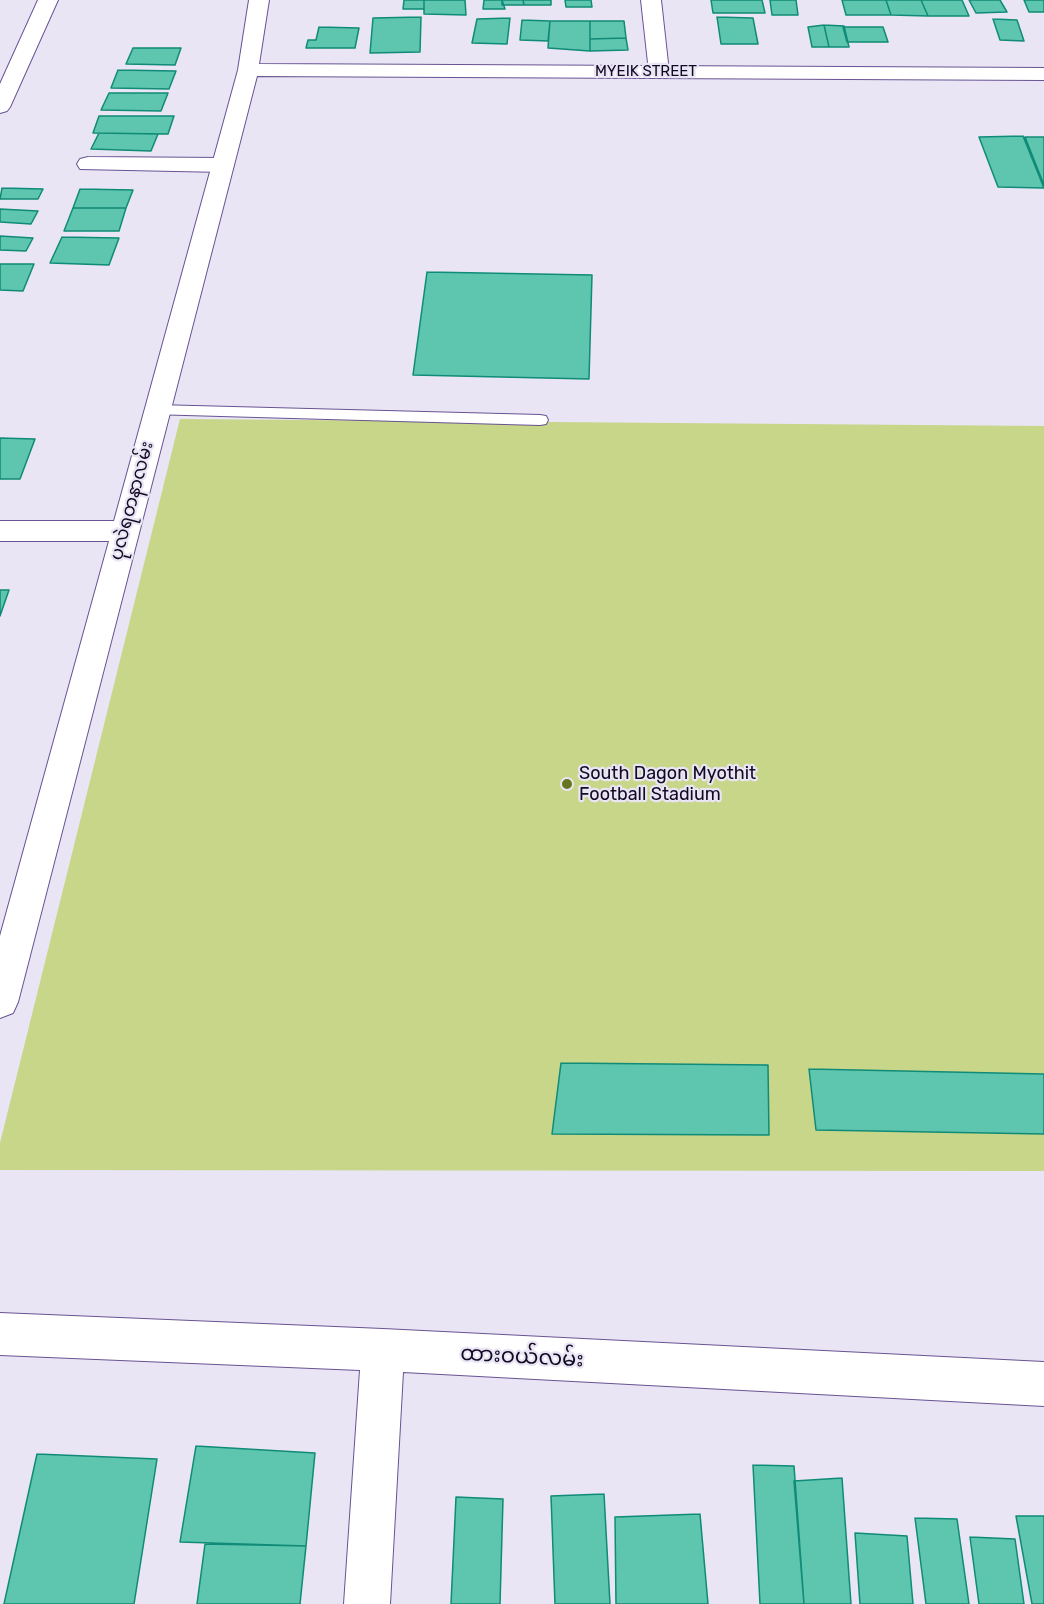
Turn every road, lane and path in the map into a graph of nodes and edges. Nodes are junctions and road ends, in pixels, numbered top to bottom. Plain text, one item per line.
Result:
1 (48, 0) edge
2 (260, 0) edge
3 (651, 0) edge
4 (248, 70) junction
5 (659, 72) junction
6 (1044, 74) edge
7 (0, 107) edge
8 (88, 164) dead end
9 (222, 165) junction
10 (156, 410) junction
11 (540, 420) dead end
12 (0, 531) edge
13 (124, 531) junction
14 (0, 1002) edge
15 (0, 1334) edge
16 (383, 1350) junction
17 (1044, 1384) edge
18 (367, 1604) edge

1 - 7 street
2 - 4 street, ပုလဲရတနာလမ်း
3 - 5 street
4 - 5 street, MYEIK STREET
4 - 9 street, ပုလဲရတနာလမ်း
5 - 6 street, MYEIK STREET
8 - 9 street
9 - 10 street, ပုလဲရတနာလမ်း
10 - 11 lane
10 - 13 street, ပုလဲရတနာလမ်း
12 - 13 street
13 - 14 street, ပုလဲရတနာလမ်း
15 - 16 street, ထားဝယ်လမ်း
16 - 17 street, ထားဝယ်လမ်း
16 - 18 street

